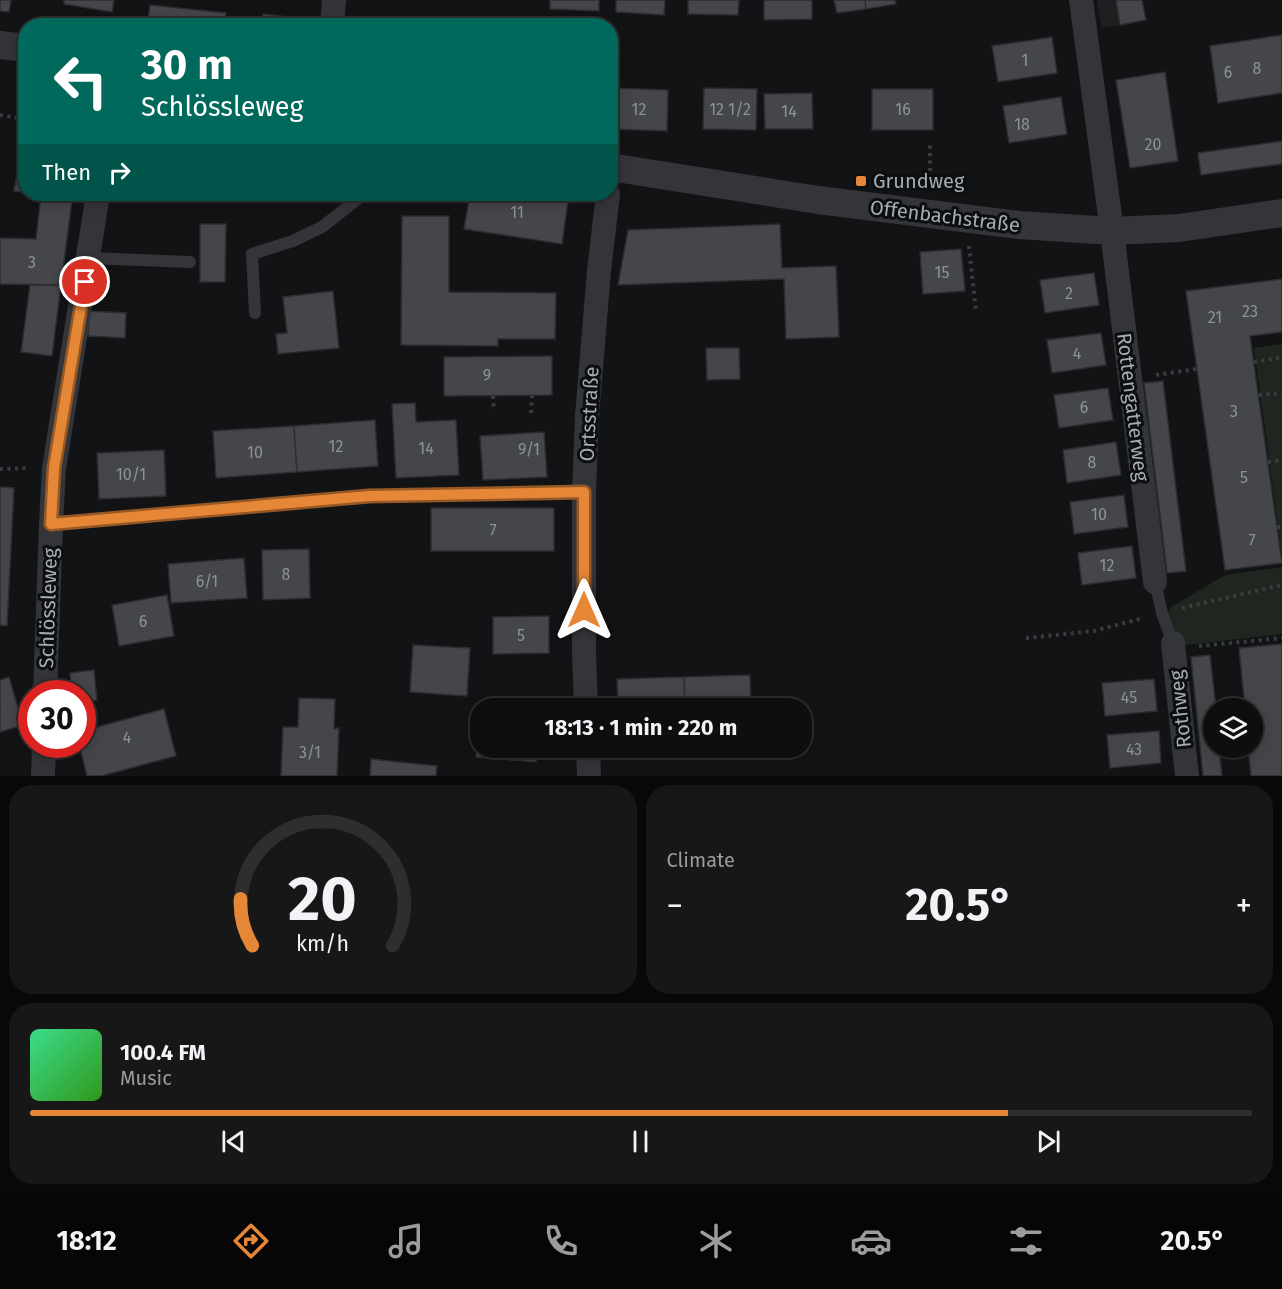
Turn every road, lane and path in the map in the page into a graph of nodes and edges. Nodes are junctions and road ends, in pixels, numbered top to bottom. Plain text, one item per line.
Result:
1 (334, 0) edge
2 (1080, 0) edge
3 (333, 18) edge
4 (0, 45) edge
5 (18, 47) edge
6 (0, 115) edge
7 (18, 118) edge
8 (930, 143) dead end
9 (618, 168) edge
10 (97, 201) edge
11 (355, 201) edge
12 (607, 201) edge
13 (1282, 213) edge
14 (930, 214) junction
15 (965, 218) junction
16 (1112, 231) junction
17 (88, 258) junction
18 (190, 262) dead end
19 (976, 312) dead end
20 (255, 313) dead end
21 (1282, 357) edge
22 (1254, 362) dead end
23 (1197, 369) dead end
24 (1129, 378) junction
25 (1282, 393) edge
26 (1258, 395) dead end
27 (493, 396) dead end
28 (532, 396) dead end
29 (494, 411) dead end
30 (531, 413) dead end
31 (1282, 460) edge
32 (1268, 462) dead end
33 (584, 492) junction
34 (51, 524) junction
35 (1155, 582) joint
36 (1282, 638) edge
37 (1173, 646) junction
38 (45, 680) edge
39 (586, 698) edge
40 (44, 758) edge
41 (588, 758) edge
42 (43, 776) edge
43 (589, 776) edge
44 (1187, 776) edge

1 - 3 street
2 - 16 street
4 - 5 street
6 - 7 path
8 - 14 path
9 - 14 street, Offenbachstraße
10 - 17 street, Schlössleweg
11 - 20 lane
12 - 33 street, Ortsstraße
13 - 16 street, Offenbachstraße
14 - 15 street, Offenbachstraße
15 - 16 street, Offenbachstraße
15 - 19 path
16 - 24 street, Rottengatterweg
17 - 18 lane
17 - 34 street, Schlössleweg
21 - 22 path
23 - 24 path
24 - 35 street, Rottengatterweg
25 - 26 path
27 - 29 path
28 - 30 path
31 - 32 path
33 - 34 lane, Schlössleweg
33 - 39 street, Ortsstraße
34 - 38 street, Schlössleweg
35 - 37 lane
36 - 37 path
37 - 44 street, Rothweg
40 - 42 street
41 - 43 street

